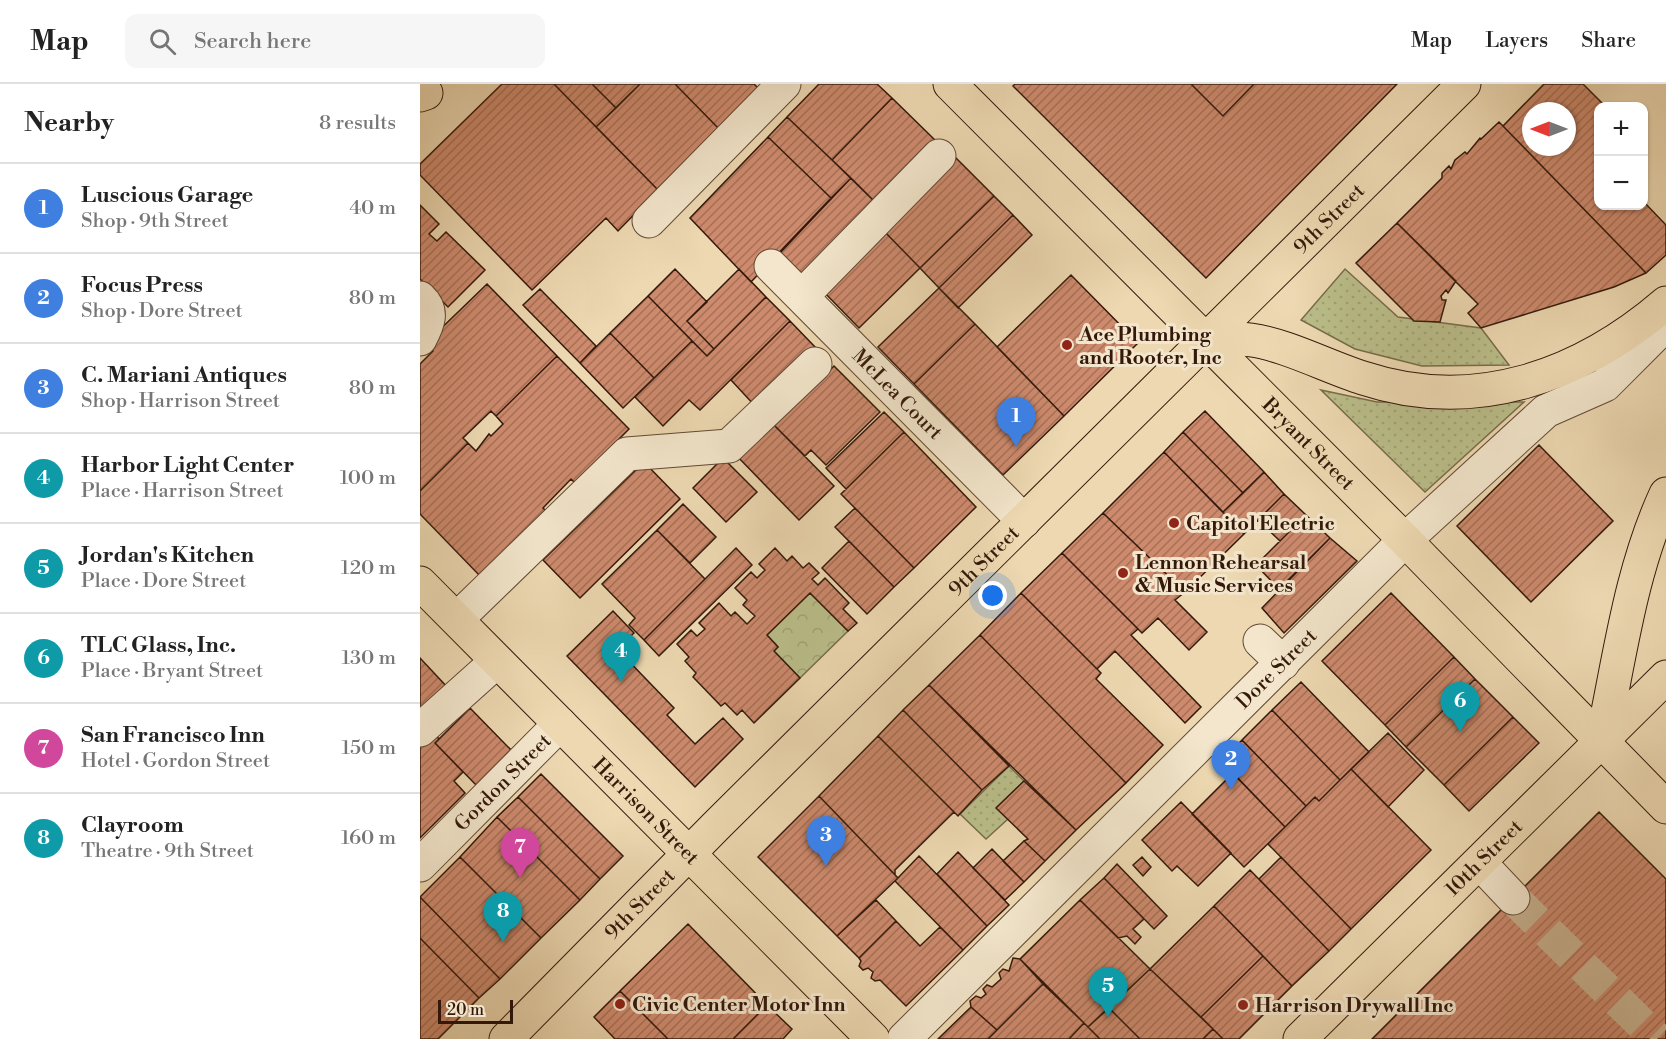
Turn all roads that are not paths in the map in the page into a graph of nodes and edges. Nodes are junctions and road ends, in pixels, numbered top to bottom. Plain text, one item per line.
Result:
1 (784, 84) edge
2 (950, 84) edge
3 (1464, 84) edge
4 (939, 156) dead end
5 (649, 221) dead end
6 (771, 266) dead end
7 (802, 296) junction
8 (420, 298) edge
9 (1666, 303) edge
10 (1666, 324) edge
11 (420, 339) edge
12 (1206, 340) junction
13 (815, 364) dead end
14 (1666, 494) edge
15 (1024, 521) junction
16 (1405, 540) junction
17 (420, 583) edge
18 (457, 620) junction
19 (497, 661) junction
20 (1666, 677) edge
21 (560, 724) junction
22 (420, 730) edge
23 (1602, 741) junction
24 (1666, 807) edge
25 (689, 853) junction
26 (1480, 863) junction
27 (420, 865) edge
28 (1514, 898) tunnel mouth
29 (506, 1039) edge
30 (873, 1039) edge
31 (904, 1039) edge
32 (1300, 1039) edge

1 - 5 street
2 - 12 main road, Bryant Street
3 - 12 main road, 9th Street
4 - 7 street
6 - 7 street, McLea Court
7 - 15 street, McLea Court
8 - 11 street
9 - 12 main road
10 - 16 street, Dore Street
12 - 15 main road, 9th Street
12 - 16 main road, Bryant Street
13 - 18 street
14 - 23 main road
15 - 25 main road, 9th Street
16 - 23 main road, Bryant Street
16 - 31 street, Dore Street
17 - 18 main road, Harrison Street
18 - 19 main road, Harrison Street
19 - 21 main road, Harrison Street
19 - 22 street
20 - 23 main road, 10th Street
21 - 25 main road, Harrison Street
21 - 27 street, Gordon Street
23 - 24 main road, Bryant Street
23 - 26 main road, 10th Street
25 - 29 main road, 9th Street
25 - 30 main road, Harrison Street
26 - 28 street
26 - 32 main road, 10th Street

